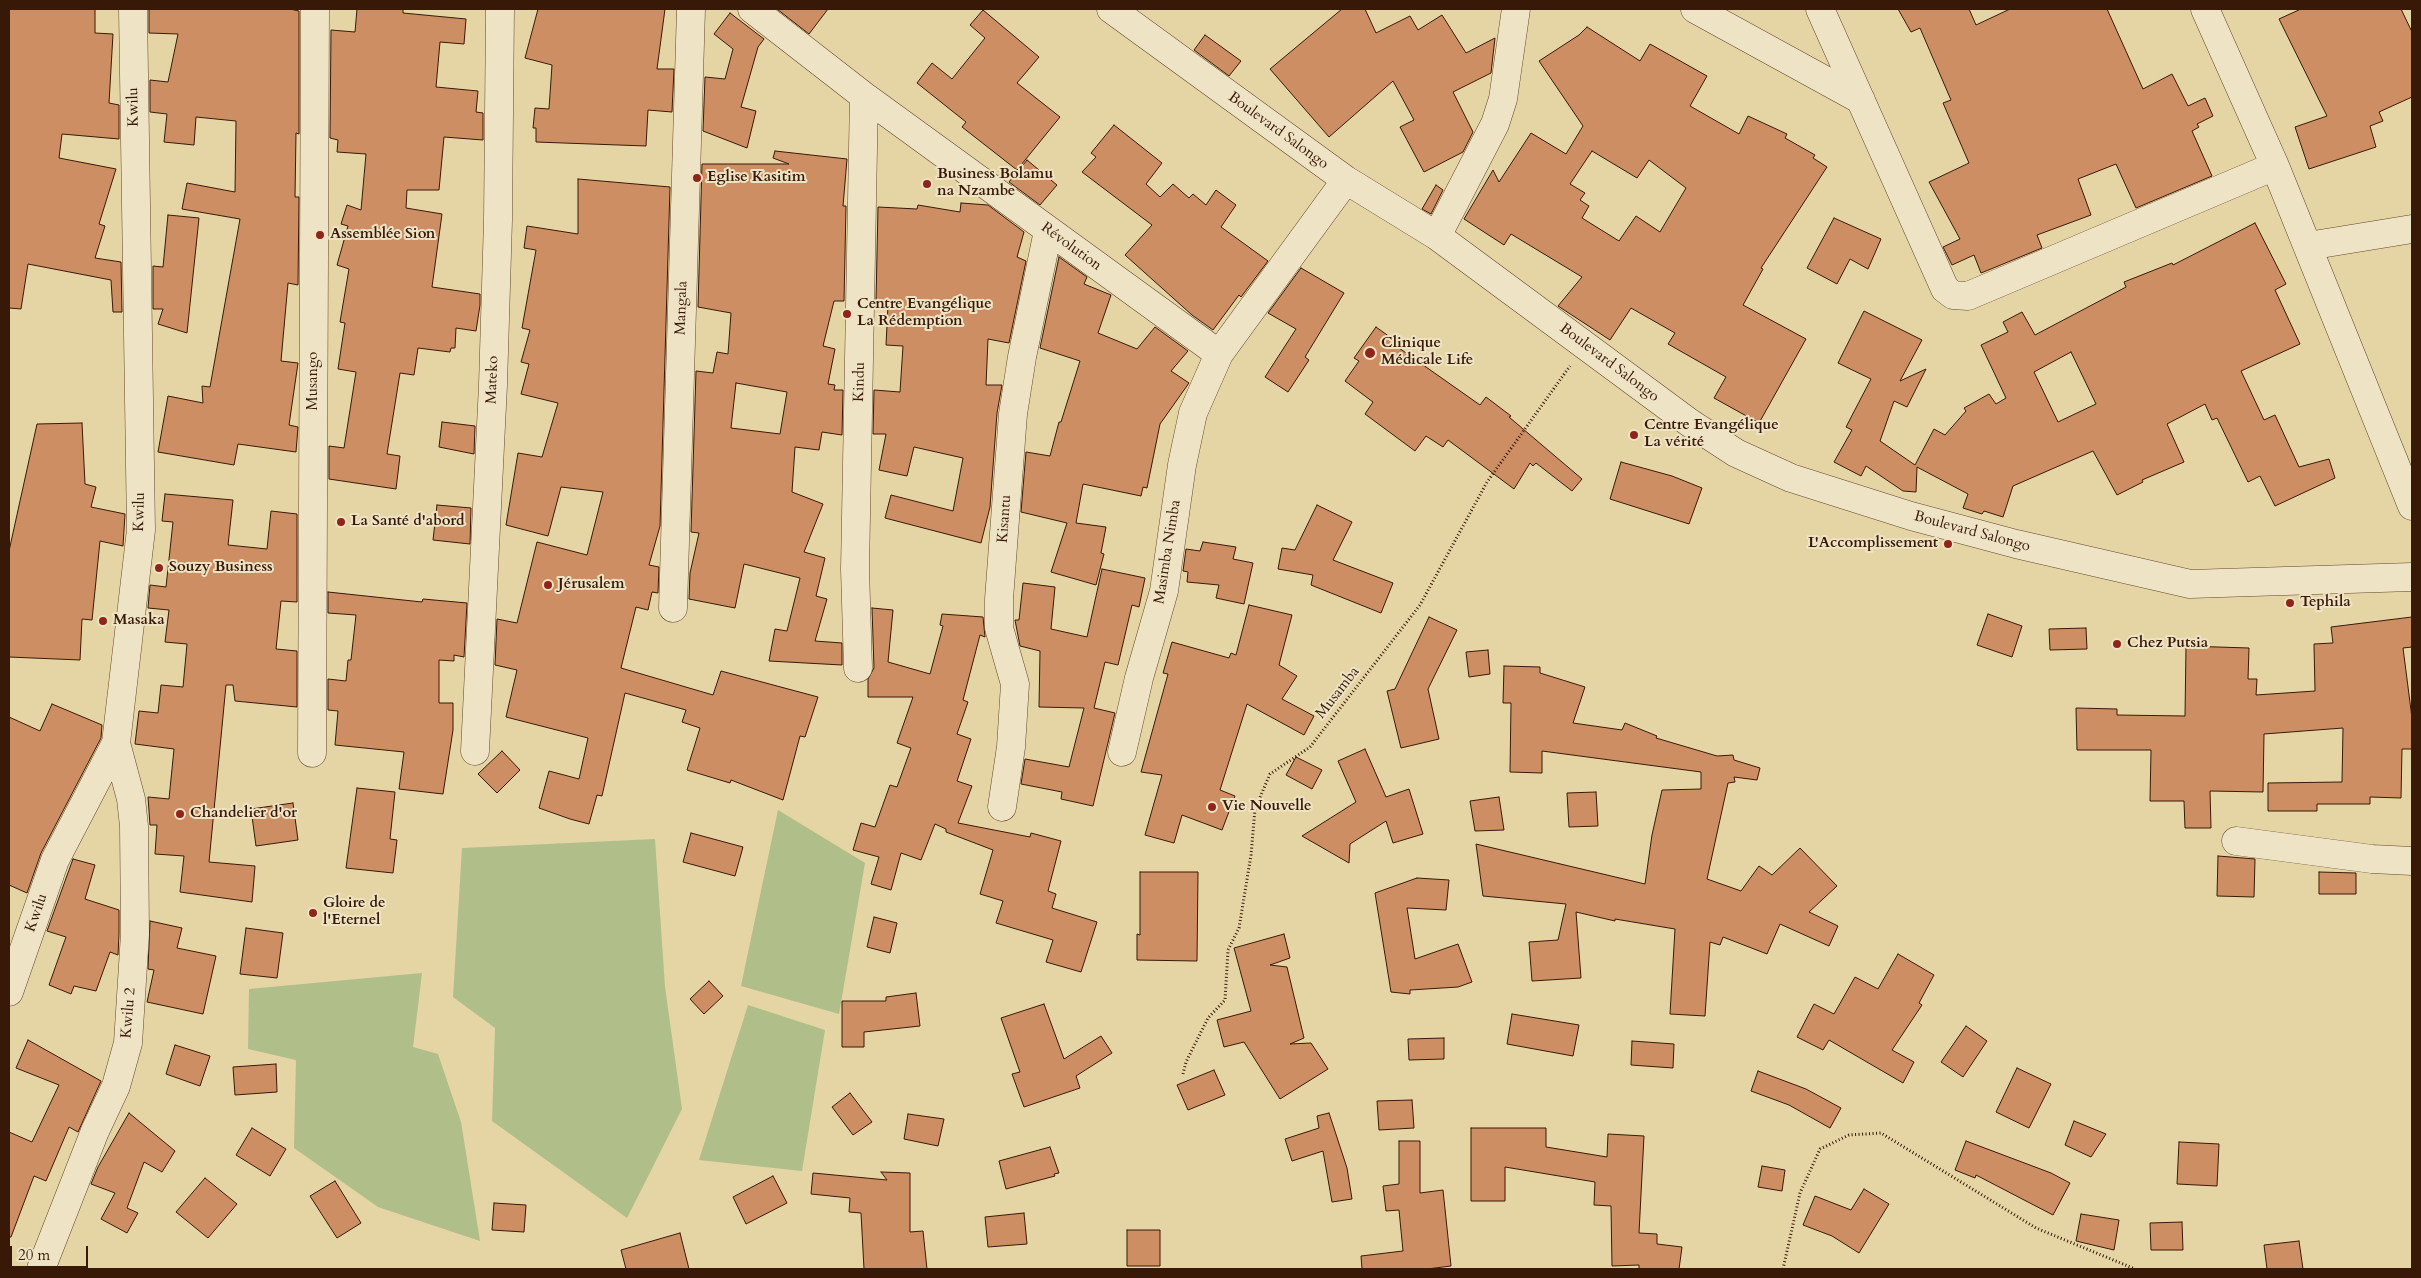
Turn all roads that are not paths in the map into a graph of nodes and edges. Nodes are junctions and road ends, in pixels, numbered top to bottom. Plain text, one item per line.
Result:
1 (133, 9) edge
2 (315, 9) edge
3 (500, 9) edge
4 (691, 9) edge
5 (752, 9) edge
6 (1111, 9) edge
7 (1516, 9) edge
8 (1695, 9) edge
9 (1820, 9) edge
10 (2205, 9) edge
11 (864, 96) junction
12 (1861, 100) junction
13 (2275, 166) junction
14 (1346, 180) junction
15 (2412, 229) edge
16 (1048, 231) junction
17 (1437, 236) junction
18 (2308, 246) junction
19 (1219, 354) junction
20 (2412, 506) edge
21 (2412, 577) edge
22 (673, 608) dead end
23 (858, 668) dead end
24 (116, 743) junction
25 (475, 752) dead end
26 (1122, 752) dead end
27 (312, 753) dead end
28 (1002, 807) dead end
29 (2236, 841) dead end
30 (2412, 861) edge
31 (9, 992) edge
32 (41, 1269) edge

1 - 24 street, Kwilu
2 - 27 street, Musango
3 - 25 street, Mateko
4 - 22 street, Mangala
5 - 11 street, Révolution
6 - 14 street, Boulevard Salongo
7 - 17 street
8 - 12 street
9 - 12 street
10 - 13 street
11 - 16 street, Révolution
11 - 23 street, Kindu
12 - 13 street
13 - 18 street
14 - 17 street, Boulevard Salongo
14 - 19 street
15 - 18 street
16 - 19 street, Révolution
16 - 28 street, Kisantu
17 - 21 street, Boulevard Salongo
18 - 20 street
19 - 26 street, Masimba Nimba
24 - 31 street, Kwilu
24 - 32 street, Kwilu 2
29 - 30 street

